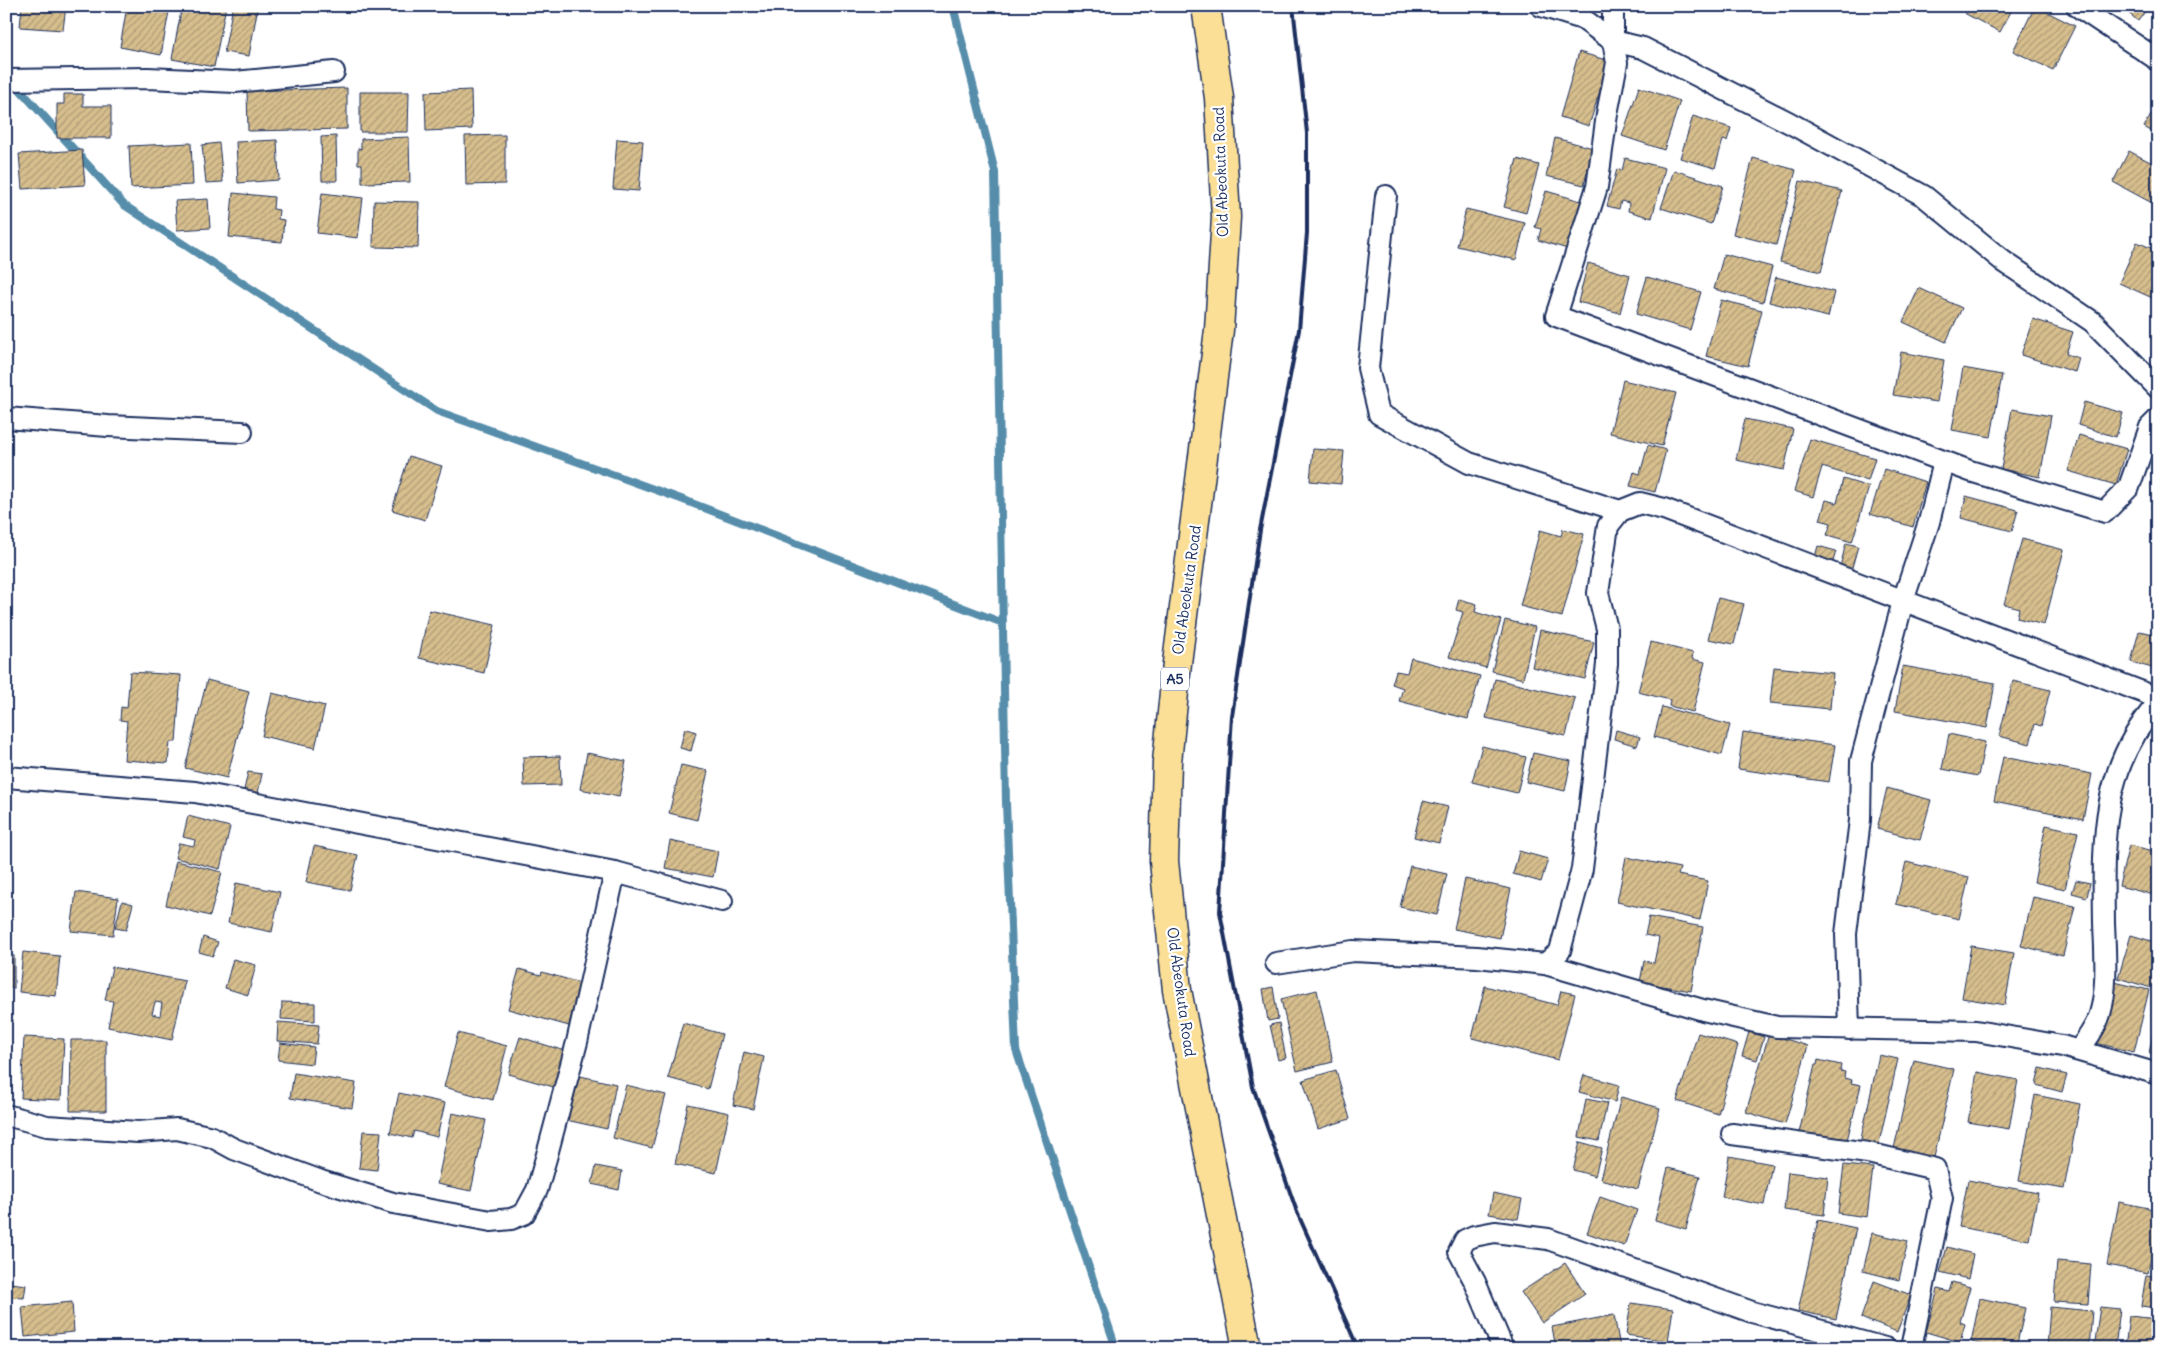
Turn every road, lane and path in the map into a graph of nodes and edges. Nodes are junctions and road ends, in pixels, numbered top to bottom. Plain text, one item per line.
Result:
1 (1206, 6) edge
2 (1541, 6) edge
3 (1613, 6) edge
4 (2077, 6) edge
5 (1613, 41) junction
6 (2158, 60) edge
7 (334, 72) dead end
8 (6, 80) edge
9 (1386, 196) dead end
10 (2158, 388) edge
11 (6, 418) edge
12 (2158, 419) edge
13 (242, 432) dead end
14 (1944, 462) junction
15 (1620, 511) junction
16 (1903, 601) junction
17 (2158, 698) edge
18 (2158, 703) edge
19 (6, 777) edge
20 (615, 872) junction
21 (722, 901) dead end
22 (1560, 951) junction
23 (1276, 963) dead end
24 (1545, 964) junction
25 (1580, 974) junction
26 (1849, 1029) junction
27 (2079, 1050) junction
28 (2158, 1074) edge
29 (6, 1114) edge
30 (1732, 1134) dead end
31 (1247, 1348) edge
32 (1503, 1348) edge
33 (1885, 1348) edge
34 (1911, 1348) edge

1 - 31 highway, Old Abeokuta Road / A5
2 - 5 street
3 - 5 street
4 - 6 street
5 - 10 street
5 - 14 street
7 - 8 street
9 - 15 street
11 - 13 street
12 - 14 street
14 - 16 street
15 - 16 street
15 - 22 street
16 - 17 street
16 - 26 street
18 - 27 street
19 - 20 street
20 - 21 street
20 - 29 street
22 - 24 street
22 - 25 street
23 - 24 street
24 - 25 street
25 - 26 street
26 - 27 street
27 - 28 street
30 - 34 street
32 - 33 street

